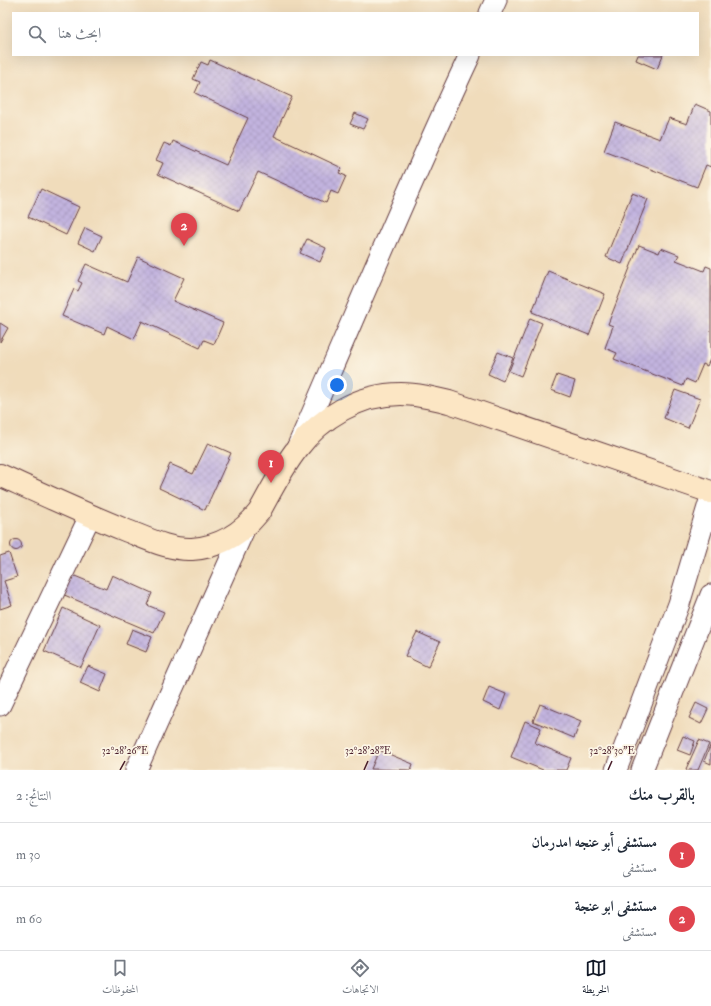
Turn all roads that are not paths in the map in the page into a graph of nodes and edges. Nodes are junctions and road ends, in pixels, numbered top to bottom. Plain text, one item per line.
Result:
1 (496, 0) edge
2 (490, 12) edge
3 (470, 56) edge
4 (296, 450) junction
5 (0, 475) edge
6 (711, 492) edge
7 (711, 496) edge
8 (90, 516) junction
9 (245, 528) junction
10 (711, 595) edge
11 (679, 604) junction
12 (707, 615) edge
13 (0, 705) edge
14 (620, 769) edge
15 (136, 770) edge
16 (642, 770) edge

1 - 2 street
3 - 4 street
4 - 6 street
4 - 9 street
5 - 8 street
7 - 11 street
8 - 9 street
8 - 13 street
9 - 15 street
10 - 12 street
11 - 12 street
11 - 14 street
12 - 16 street

